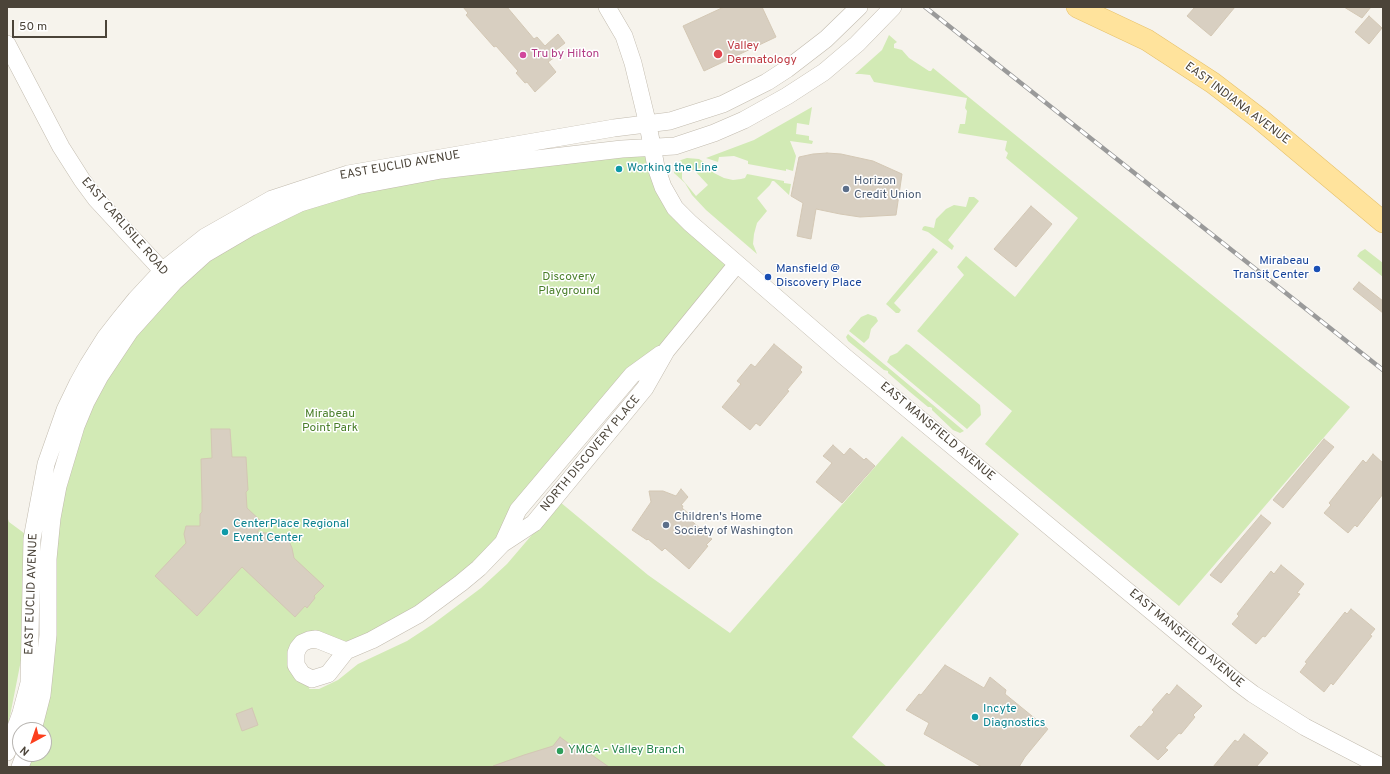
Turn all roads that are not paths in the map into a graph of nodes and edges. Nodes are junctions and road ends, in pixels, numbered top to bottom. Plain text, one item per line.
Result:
1 (607, 7) edge
2 (859, 7) edge
3 (893, 7) edge
4 (1077, 7) edge
5 (7, 44) edge
6 (648, 125) junction
7 (652, 148) junction
8 (1383, 222) edge
9 (737, 264) junction
10 (168, 277) junction
11 (346, 651) dead end
12 (35, 722) edge
13 (7, 752) edge
14 (1382, 767) edge

1 - 6 street, EAST MANSFIELD AVENUE
2 - 6 street, EAST EUCLID AVENUE
3 - 7 street, EAST EUCLID AVENUE
4 - 8 main road, EAST INDIANA AVENUE
5 - 10 street, EAST CARLISILE ROAD
6 - 7 street, EAST MANSFIELD AVENUE
6 - 10 street, EAST EUCLID AVENUE
7 - 9 street, EAST MANSFIELD AVENUE
7 - 10 street, EAST EUCLID AVENUE
9 - 11 street, NORTH DISCOVERY PLACE
9 - 14 street, EAST MANSFIELD AVENUE
10 - 12 street, EAST EUCLID AVENUE
10 - 13 street, EAST EUCLID AVENUE

